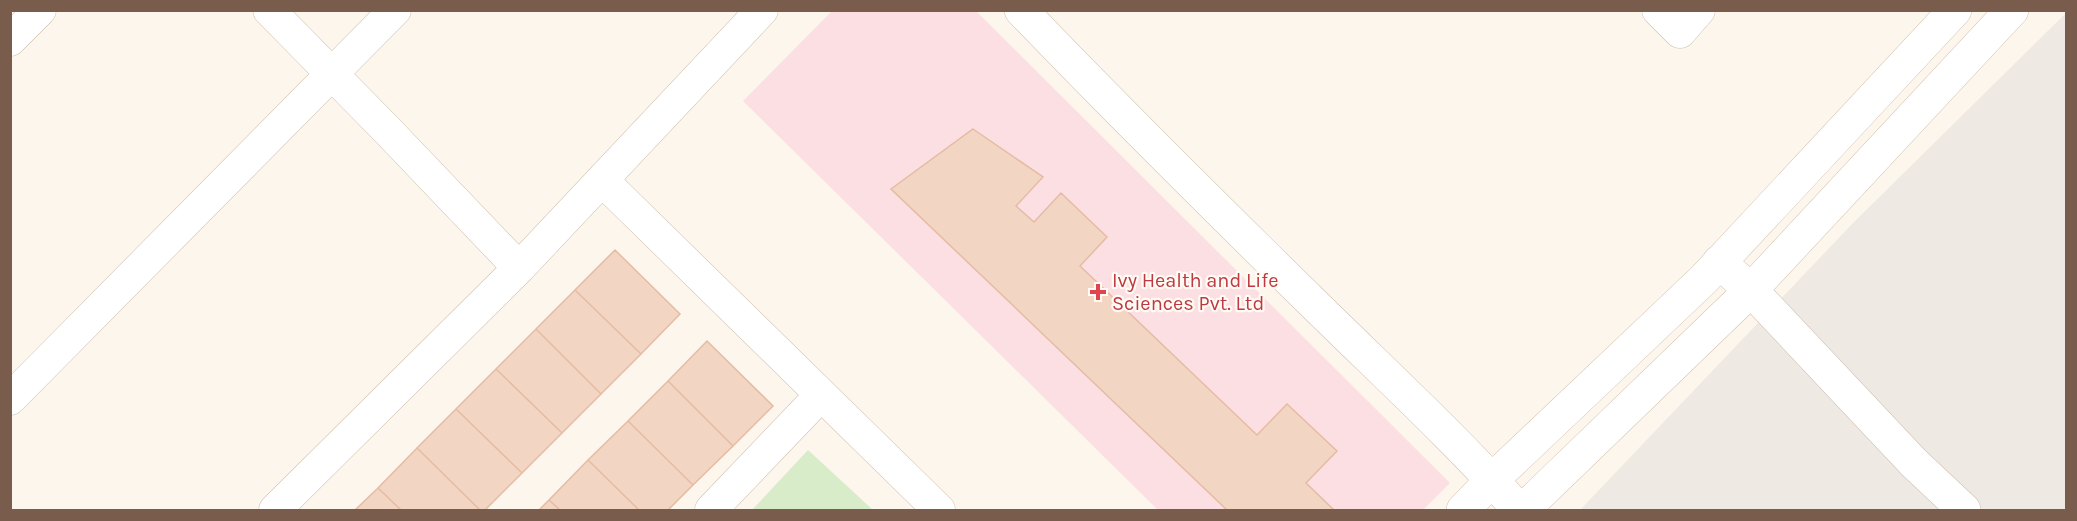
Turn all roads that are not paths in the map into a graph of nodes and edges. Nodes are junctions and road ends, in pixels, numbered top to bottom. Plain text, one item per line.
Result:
1 (40, 10) edge
2 (269, 10) edge
3 (395, 10) edge
4 (762, 10) edge
5 (1021, 10) edge
6 (1658, 10) edge
7 (1699, 10) edge
8 (1955, 10) edge
9 (2012, 10) edge
10 (10, 40) edge
11 (332, 74) junction
12 (602, 180) junction
13 (1719, 262) junction
14 (519, 268) junction
15 (1751, 290) junction
16 (821, 395) junction
17 (10, 399) edge
18 (1492, 480) junction
19 (283, 508) edge
20 (711, 510) edge
21 (939, 510) edge
22 (1463, 510) edge
23 (1521, 510) edge
24 (1964, 510) edge

1 - 10 street
2 - 11 street
3 - 11 street
4 - 12 street
5 - 18 main road
6 - 7 street
8 - 13 main road
9 - 15 main road
11 - 14 street
11 - 17 street
12 - 14 street
12 - 16 street
13 - 15 main road
13 - 18 main road
14 - 19 street
15 - 23 main road
15 - 24 main road
16 - 20 street
16 - 21 street
18 - 22 main road
18 - 23 main road

